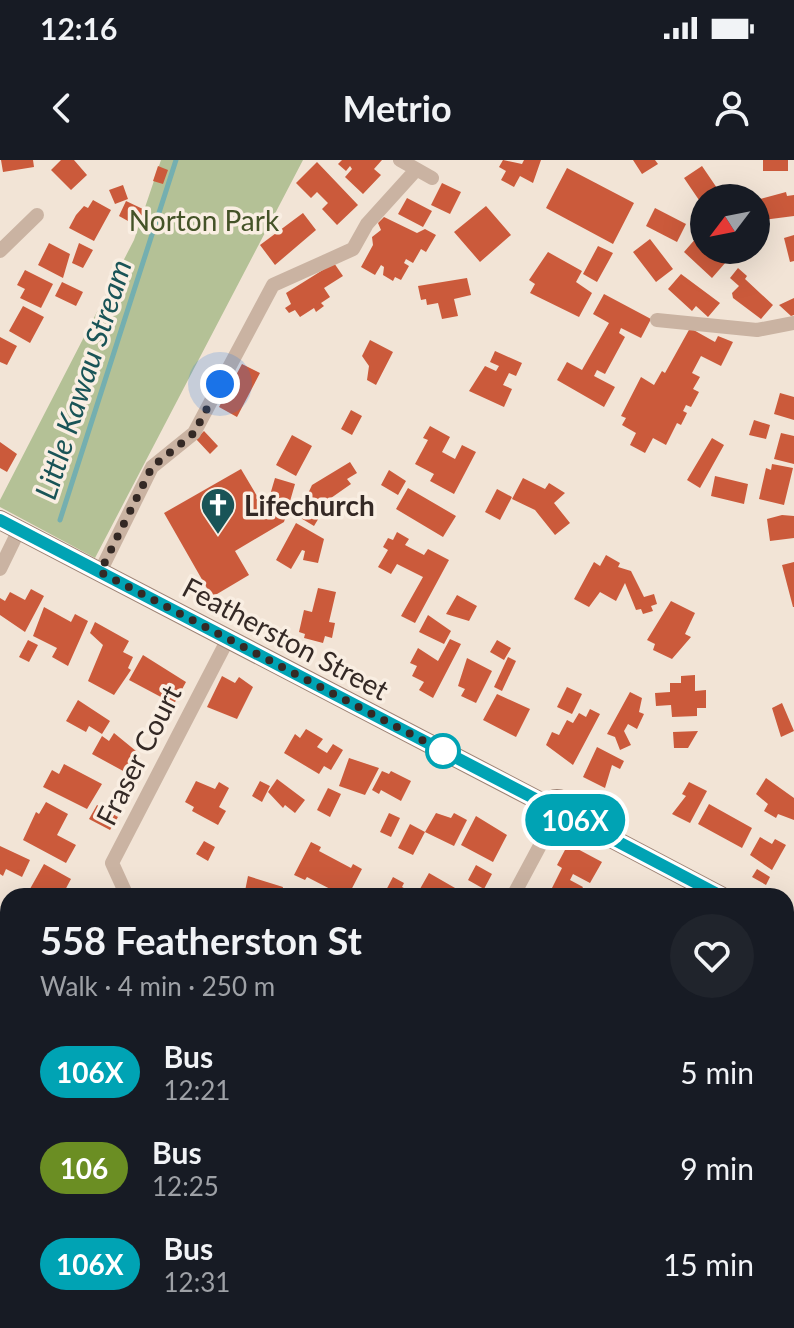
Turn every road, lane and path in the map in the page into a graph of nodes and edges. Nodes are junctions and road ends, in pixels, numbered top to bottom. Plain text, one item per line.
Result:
1 (400, 160) edge
2 (415, 171) junction
3 (432, 178) dead end
4 (37, 215) dead end
5 (0, 251) edge
6 (657, 320) dead end
7 (794, 323) edge
8 (0, 520) edge
9 (19, 530) junction
10 (0, 569) edge
11 (100, 572) junction
12 (228, 639) junction
13 (549, 815) junction
14 (123, 888) edge
15 (517, 888) edge
16 (706, 888) edge

1 - 2 street
2 - 3 street
2 - 11 street
4 - 5 street
6 - 7 street
8 - 9 main road, Featherston Street
9 - 10 street
9 - 11 main road, Featherston Street
11 - 12 main road, Featherston Street
12 - 13 main road, Featherston Street
12 - 14 street, Fraser Court
13 - 15 street
13 - 16 main road, Featherston Street

